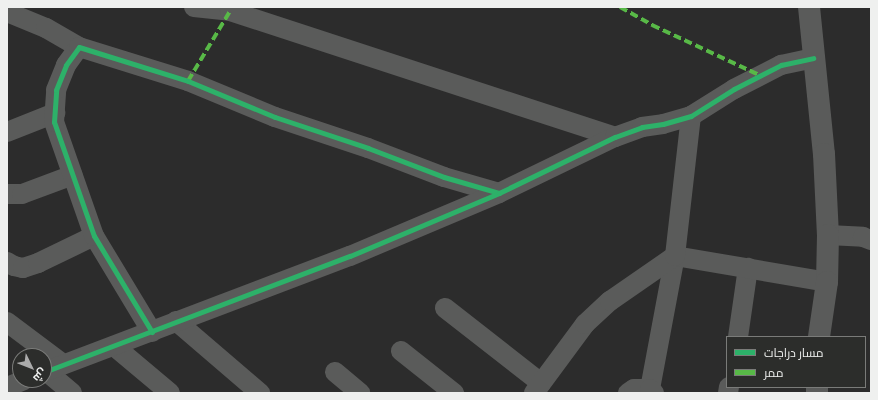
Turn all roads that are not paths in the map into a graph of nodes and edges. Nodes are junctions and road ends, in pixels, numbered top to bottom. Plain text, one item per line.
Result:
1 (194, 7) edge
2 (809, 7) edge
3 (230, 9) edge
4 (7, 12) edge
5 (79, 47) junction
6 (813, 58) junction
7 (55, 113) junction
8 (691, 116) junction
9 (8, 130) edge
10 (615, 137) junction
11 (73, 175) junction
12 (9, 193) edge
13 (499, 193) junction
14 (828, 235) junction
15 (94, 236) junction
16 (871, 240) edge
17 (675, 256) junction
18 (7, 262) edge
19 (748, 268) junction
20 (827, 282) junction
21 (445, 308) dead end
22 (176, 321) junction
23 (7, 322) edge
24 (152, 332) junction
25 (738, 336) edge
26 (819, 336) edge
27 (114, 346) junction
28 (31, 348) edge
29 (402, 351) dead end
30 (52, 369) edge
31 (52, 370) edge
32 (335, 372) dead end
33 (538, 388) edge
34 (652, 391) edge
35 (72, 393) edge
36 (170, 393) edge
37 (260, 393) edge
38 (360, 393) edge
39 (454, 393) edge
40 (628, 393) edge

1 - 3 street
2 - 6 street
3 - 10 street
4 - 5 street
5 - 7 street
5 - 13 street
6 - 8 street
6 - 14 street
7 - 9 street
7 - 11 street
8 - 10 street
8 - 17 street
10 - 13 street
11 - 12 street
11 - 15 street
13 - 22 street
14 - 16 street
14 - 20 street
15 - 18 street
15 - 24 street
17 - 19 street
17 - 33 street
17 - 34 street
19 - 20 street
19 - 25 street
20 - 26 street
21 - 33 street
22 - 24 street
22 - 37 street
23 - 28 street
24 - 27 street
27 - 30 street
27 - 36 street
29 - 39 street
31 - 35 street
32 - 38 street
34 - 40 street

